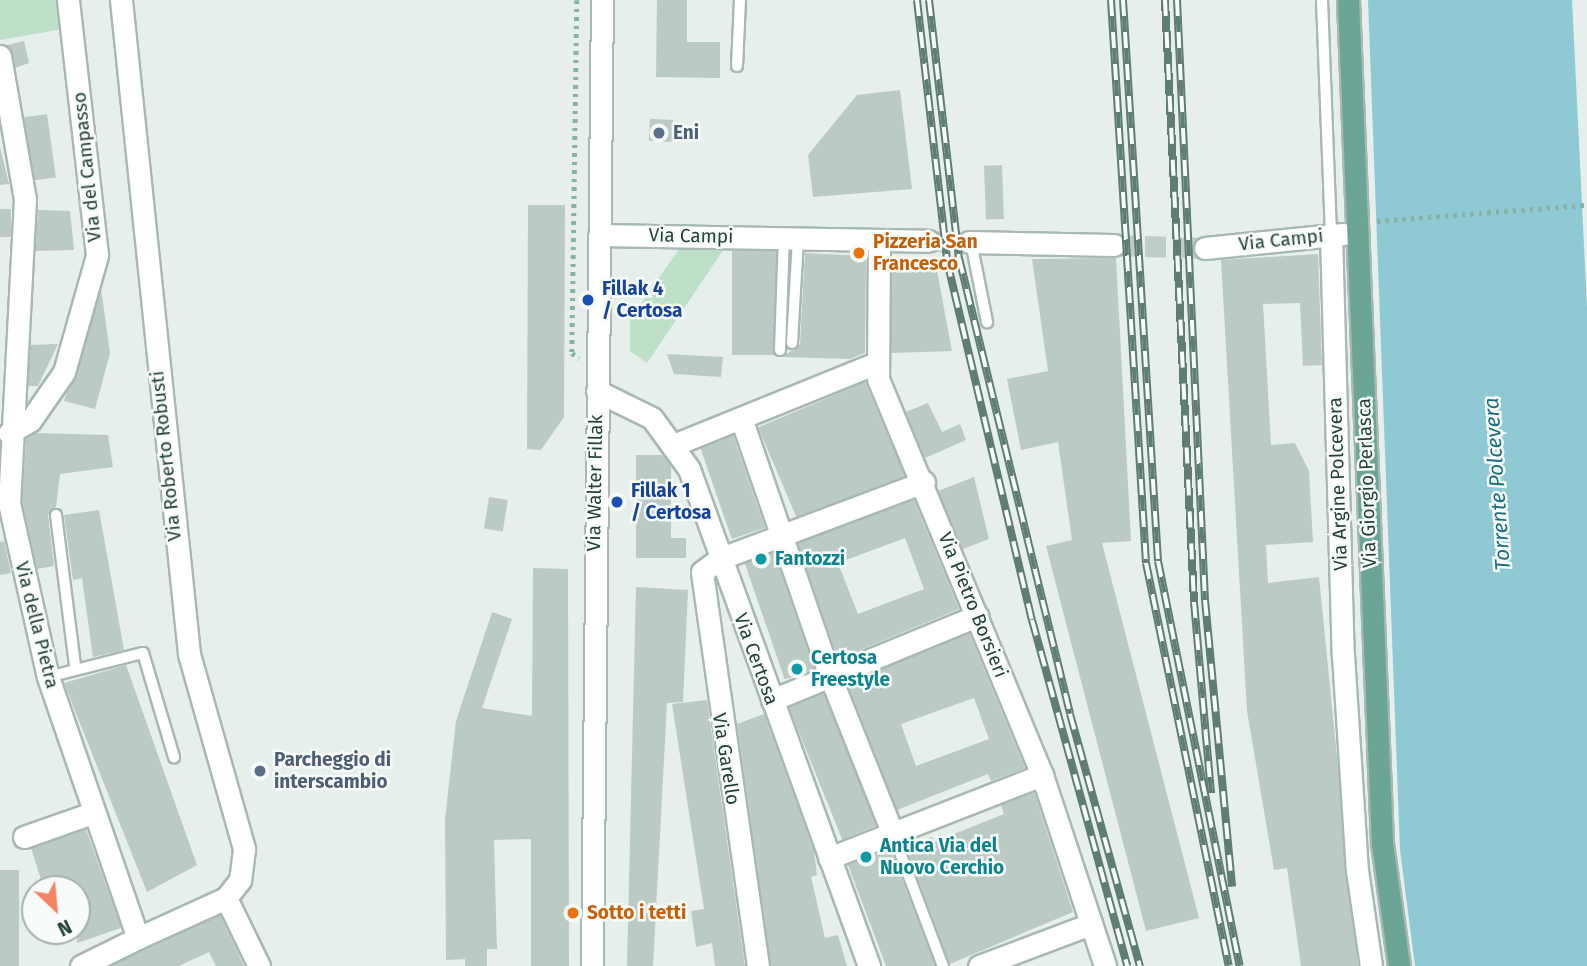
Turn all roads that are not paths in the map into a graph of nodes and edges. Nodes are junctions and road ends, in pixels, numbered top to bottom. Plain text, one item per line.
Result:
1 (68, 0) edge
2 (121, 0) edge
3 (602, 0) edge
4 (740, 0) edge
5 (1322, 0) edge
6 (1348, 0) edge
7 (0, 56) edge
8 (737, 66) dead end
9 (1365, 227) junction
10 (599, 235) junction
11 (1331, 235) junction
12 (791, 238) junction
13 (879, 240) junction
14 (928, 241) tunnel mouth
15 (970, 242) joint
16 (1114, 245) tunnel mouth
17 (1205, 248) tunnel mouth
18 (987, 322) dead end
19 (792, 343) dead end
20 (780, 350) dead end
21 (874, 364) junction
22 (597, 381) junction
23 (741, 418) junction
24 (9, 433) junction
25 (676, 444) junction
26 (924, 482) junction
27 (56, 515) dead end
28 (783, 538) junction
29 (719, 559) junction
30 (977, 616) junction
31 (75, 666) junction
32 (830, 676) junction
33 (48, 677) junction
34 (772, 700) junction
35 (174, 757) dead end
36 (1042, 775) junction
37 (92, 813) junction
38 (894, 834) junction
39 (24, 837) dead end
40 (829, 858) junction
41 (226, 898) junction
42 (1091, 924) junction
43 (138, 938) junction
44 (81, 966) edge
45 (259, 966) edge
46 (592, 966) edge
47 (758, 966) edge
48 (869, 966) edge
49 (943, 966) edge
50 (979, 966) edge
51 (1105, 966) edge
52 (1371, 966) edge
53 (1399, 966) edge

1 - 24 street, Via del Campasso
2 - 41 street, Via Roberto Robusti
3 - 10 street, Via Walter Fillak
4 - 8 lane
5 - 11 lane, Via Argine Polcevera
6 - 9 main road, Via Giorgio Perlasca
7 - 24 street, Via della Pietra
9 - 11 street, Via Campi
9 - 53 main road, Via Giorgio Perlasca
10 - 12 street, Via Campi
10 - 22 street, Via Walter Fillak
11 - 17 street, Via Campi
11 - 52 street, Via Argine Polcevera
12 - 13 street, Via Campi
12 - 19 lane
12 - 20 lane
13 - 14 street, Via Campi
13 - 21 street, Via Pietro Borsieri
15 - 16 street
15 - 18 lane
21 - 23 street
21 - 26 street, Via Pietro Borsieri
22 - 25 street, Via Certosa
22 - 46 street, Via Walter Fillak
23 - 25 street
23 - 28 street
24 - 33 street, Via della Pietra
25 - 29 street, Via Certosa
26 - 28 street
26 - 30 street, Via Pietro Borsieri
27 - 31 lane
28 - 29 street
28 - 32 street
29 - 34 street, Via Certosa
29 - 47 street, Via Garello
30 - 32 street
30 - 36 street, Via Pietro Borsieri
31 - 33 lane
31 - 35 lane
32 - 34 street
32 - 38 street
33 - 37 street, Via della Pietra
34 - 40 street, Via Certosa
36 - 38 street
36 - 42 street, Via Pietro Borsieri
37 - 39 street
37 - 43 street, Via della Pietra
38 - 40 street
38 - 49 lane
40 - 48 street, Via Certosa
41 - 43 street
41 - 45 street
42 - 50 street
42 - 51 street, Via Pietro Borsieri
43 - 44 street

